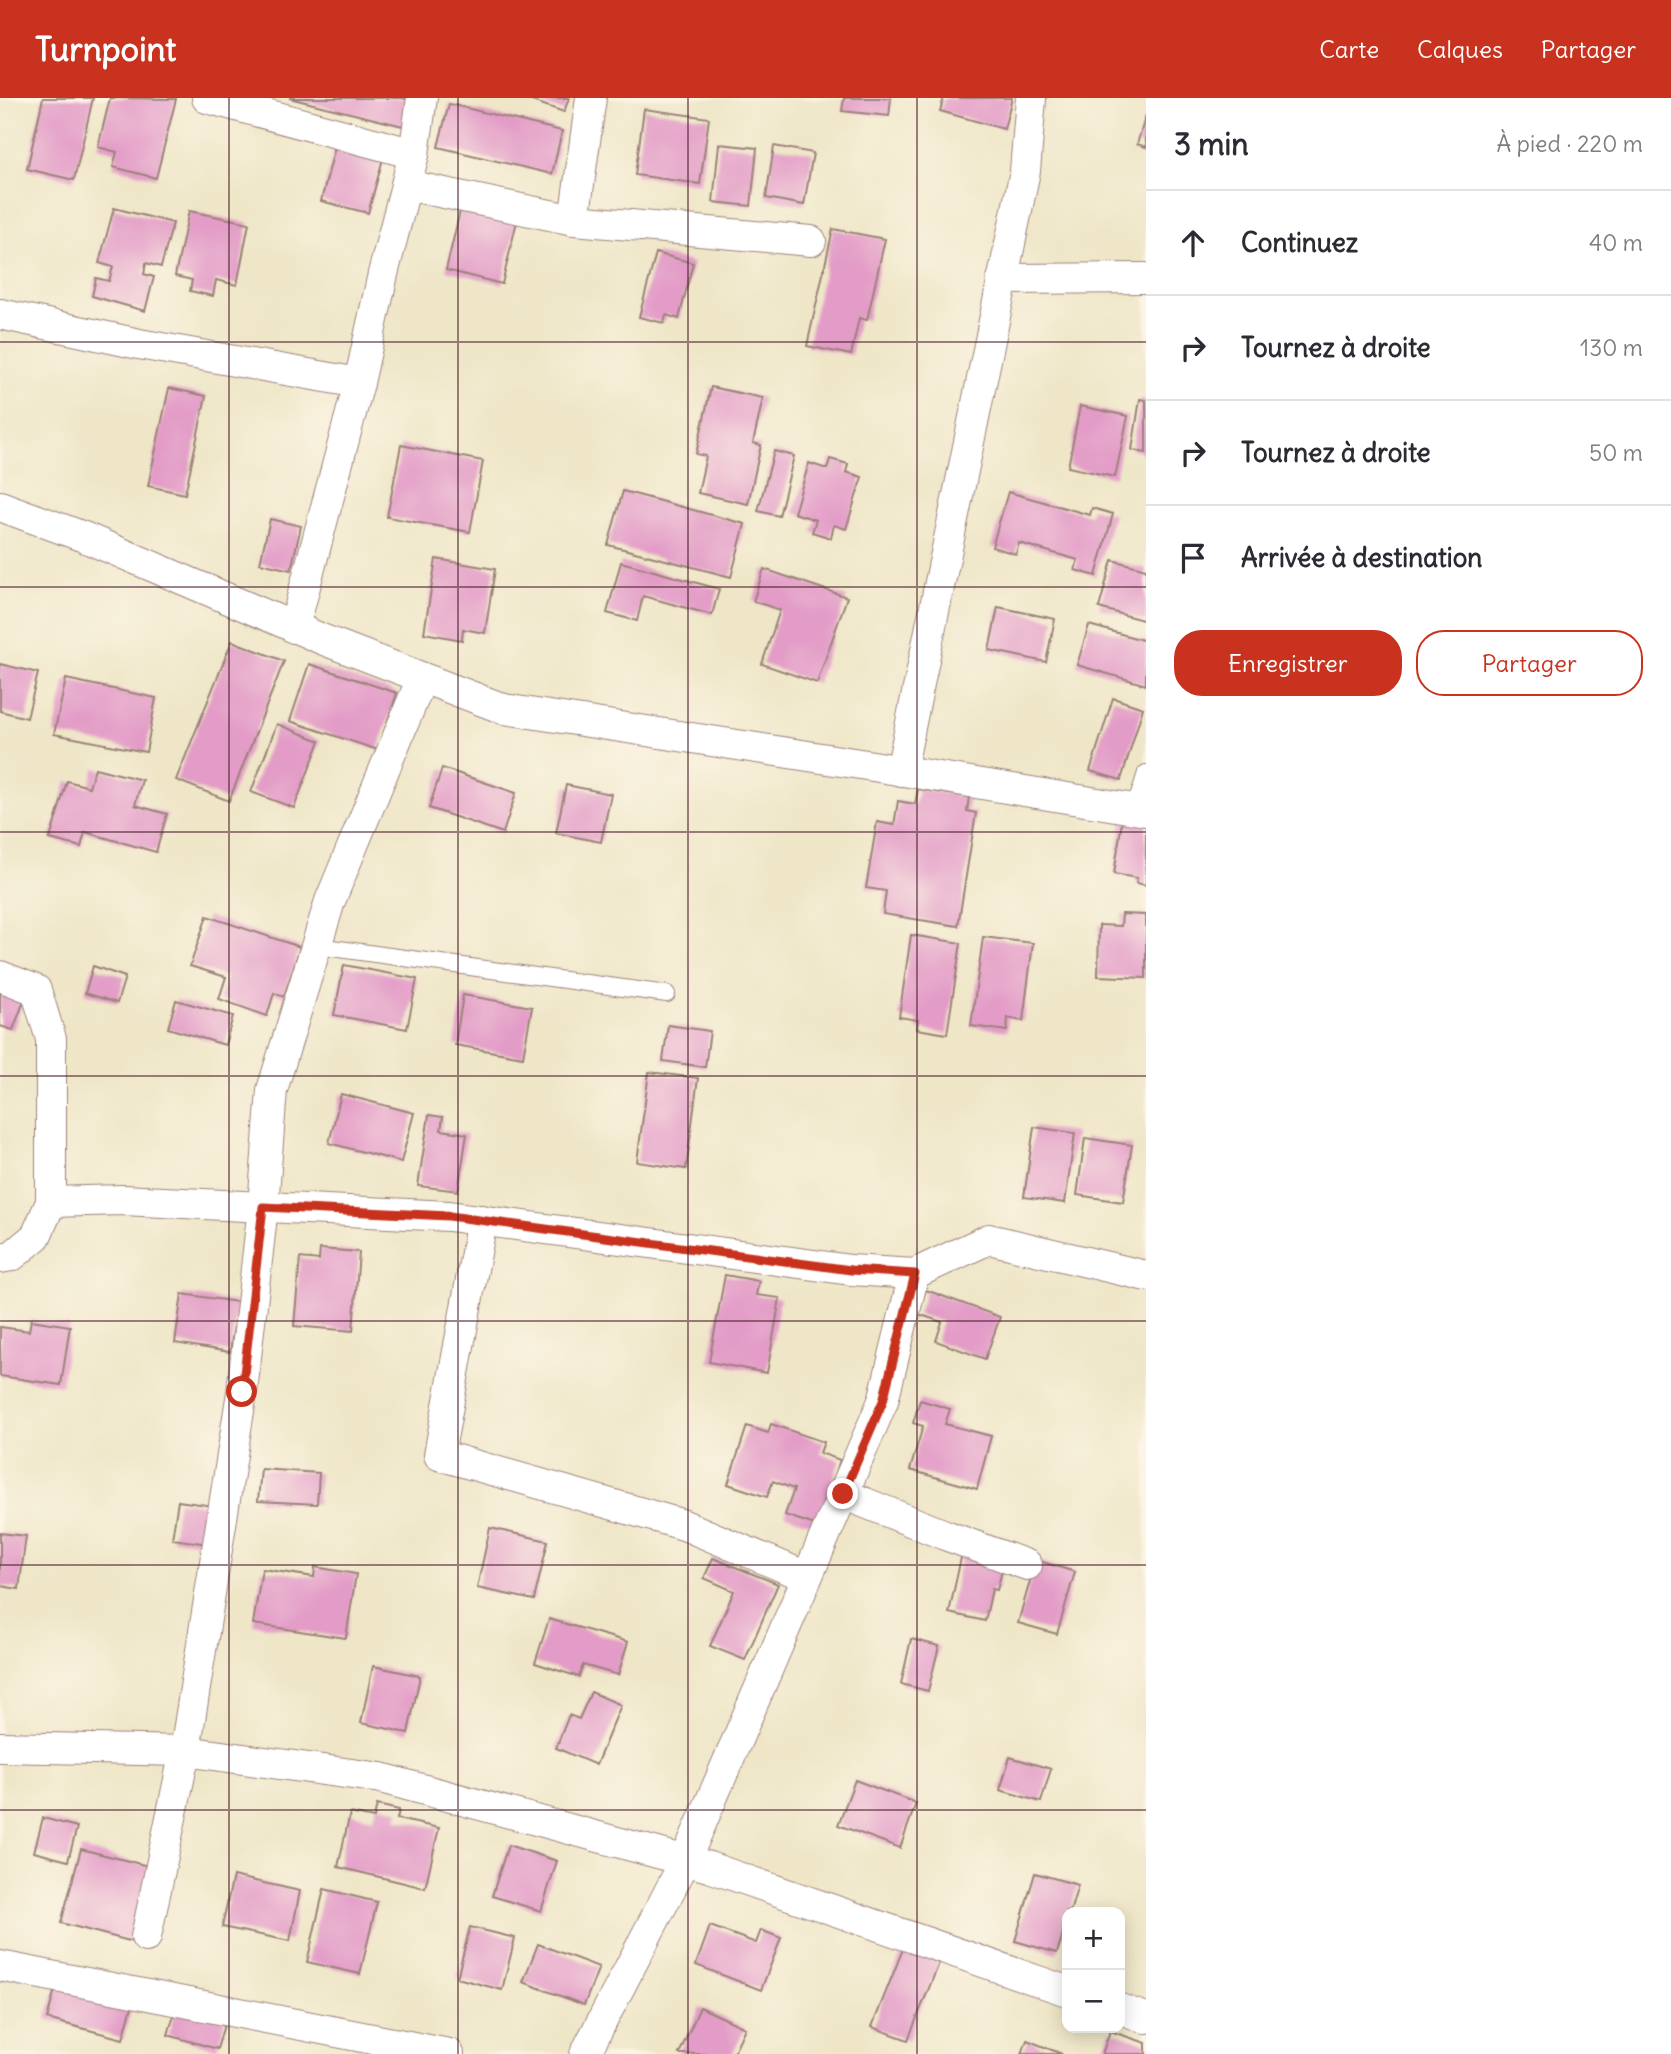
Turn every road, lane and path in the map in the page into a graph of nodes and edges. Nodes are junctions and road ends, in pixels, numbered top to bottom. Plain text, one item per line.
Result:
1 (207, 98) edge
2 (422, 98) edge
3 (591, 98) edge
4 (1031, 98) edge
5 (414, 155) junction
6 (406, 185) junction
7 (574, 220) junction
8 (811, 241) dead end
9 (1146, 278) edge
10 (1002, 279) junction
11 (0, 314) edge
12 (359, 383) junction
13 (0, 506) edge
14 (295, 628) junction
15 (422, 678) junction
16 (901, 771) junction
17 (1146, 773) edge
18 (1140, 809) edge
19 (317, 946) junction
20 (0, 976) edge
21 (667, 994) dead end
22 (51, 1202) junction
23 (263, 1207) junction
24 (482, 1220) junction
25 (0, 1258) edge
26 (915, 1274) junction
27 (1146, 1276) edge
28 (843, 1494) junction
29 (1027, 1565) dead end
30 (807, 1577) junction
31 (0, 1747) edge
32 (185, 1751) junction
33 (685, 1861) junction
34 (146, 1937) dead end
35 (0, 1965) edge
36 (1062, 1989) edge
37 (1125, 2011) edge
38 (1146, 2018) edge
39 (449, 2054) edge
40 (585, 2054) edge

1 - 5 street
2 - 5 street
3 - 7 street
4 - 10 street
5 - 6 street
6 - 7 street
6 - 12 street
7 - 8 street
9 - 10 street
10 - 16 street
11 - 12 street
12 - 14 street
13 - 14 street
14 - 15 street
15 - 16 street
15 - 19 street
16 - 18 street
17 - 18 lane
19 - 21 lane
19 - 23 street
20 - 22 street
22 - 23 street
22 - 25 street
23 - 24 street
23 - 32 street
24 - 26 street
24 - 30 street
26 - 27 street
26 - 28 street
28 - 29 street
28 - 30 street
30 - 33 street
31 - 32 street
32 - 33 street
32 - 34 street
33 - 36 street
33 - 40 street
35 - 39 street
37 - 38 street

